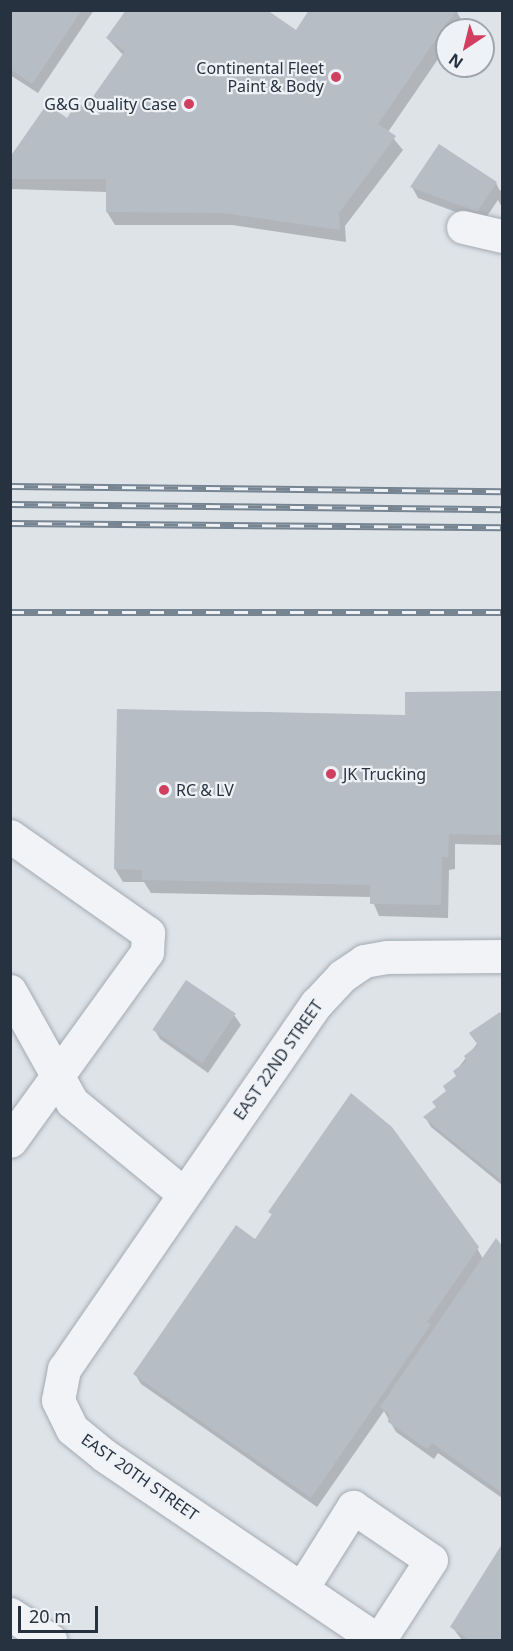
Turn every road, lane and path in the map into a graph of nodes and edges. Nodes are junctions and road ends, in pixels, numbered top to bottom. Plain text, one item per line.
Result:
1 (463, 227) dead end
2 (502, 236) edge
3 (10, 836) edge
4 (502, 956) edge
5 (10, 991) edge
6 (57, 1074) junction
7 (10, 1141) edge
8 (184, 1194) junction
9 (302, 1588) junction
10 (10, 1614) edge
11 (50, 1641) edge
12 (378, 1641) edge

1 - 2 street
3 - 6 street
4 - 8 street, EAST 22ND STREET
5 - 6 street
6 - 7 street
6 - 8 street
8 - 9 street, EAST 20TH STREET
9 - 12 street, EAST 20TH STREET
9 - 12 street
10 - 11 street

